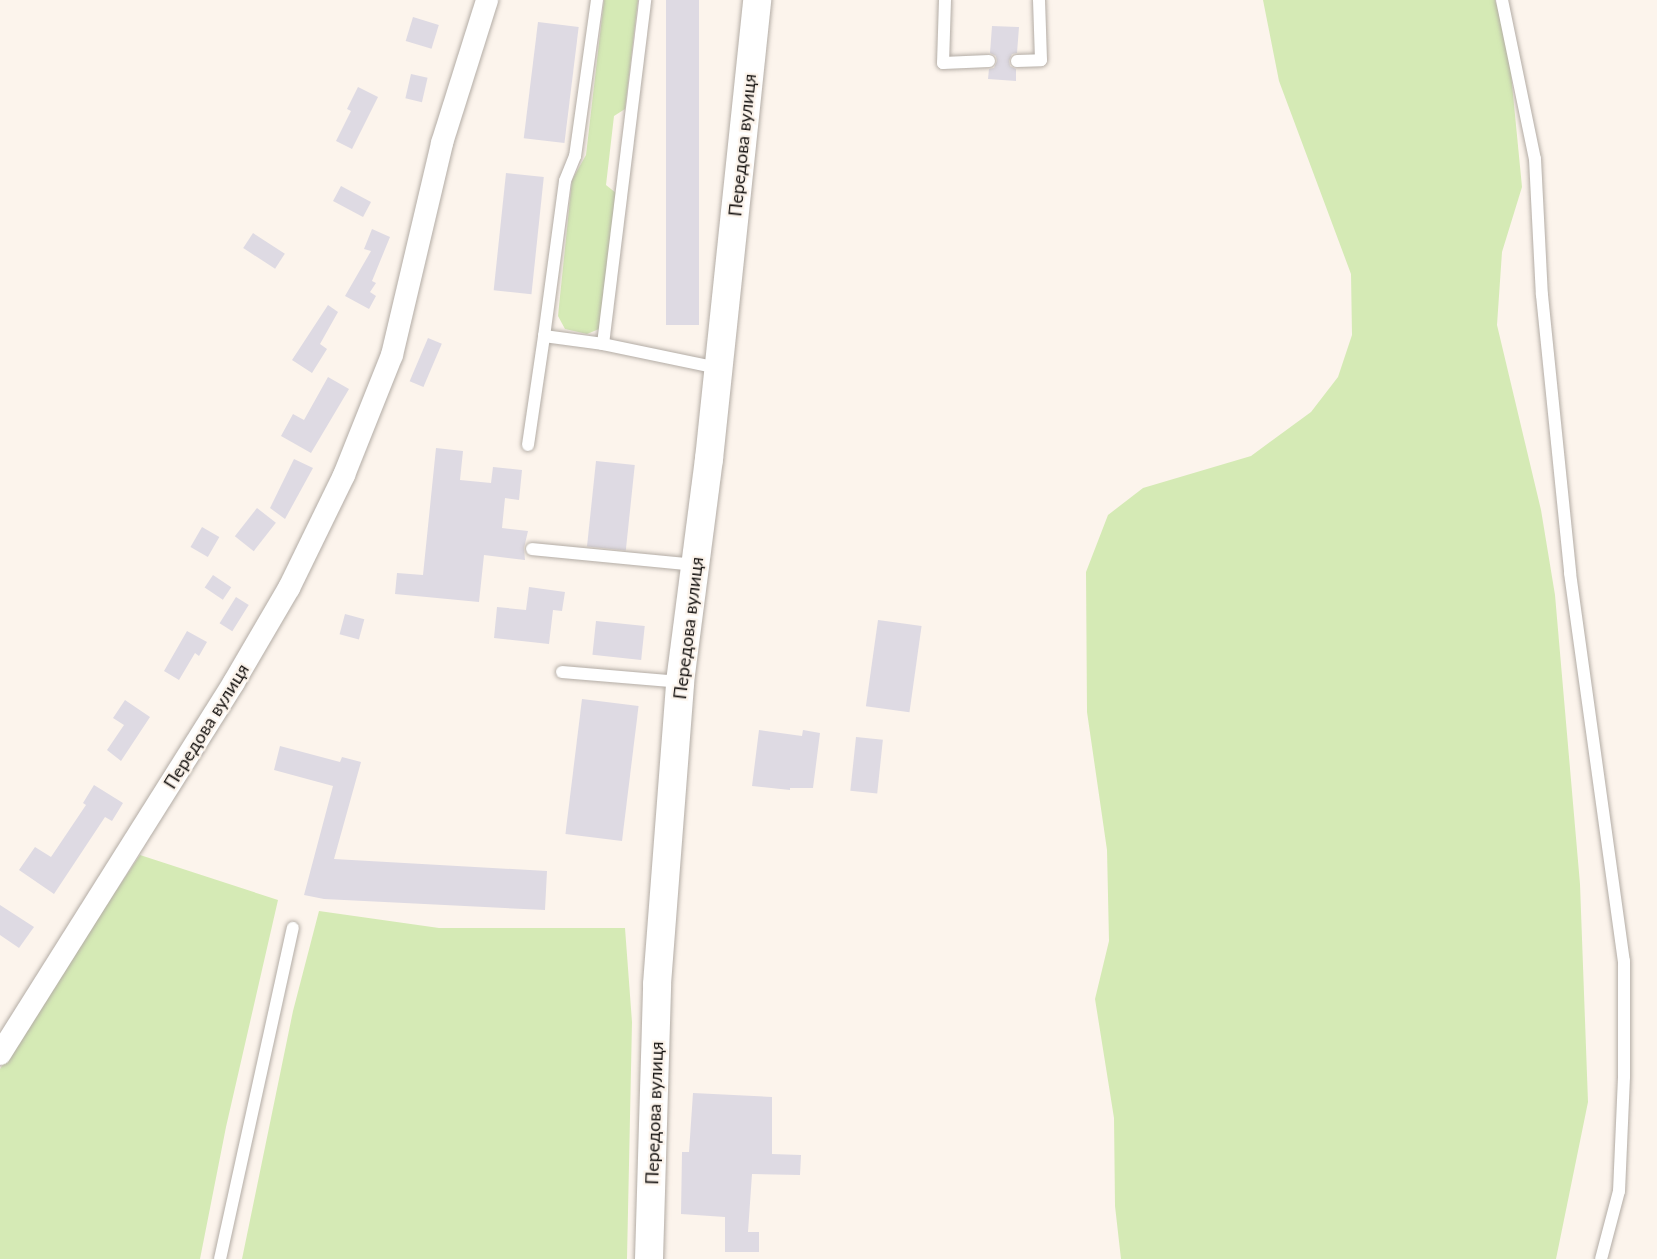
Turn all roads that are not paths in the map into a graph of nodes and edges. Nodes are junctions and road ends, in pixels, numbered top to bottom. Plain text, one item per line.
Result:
1 (487, 0) edge
2 (597, 0) edge
3 (645, 0) edge
4 (757, 0) edge
5 (945, 0) edge
6 (1039, 0) edge
7 (1502, 0) edge
8 (1017, 61) dead end
9 (989, 62) dead end
10 (543, 336) junction
11 (603, 344) junction
12 (718, 368) junction
13 (528, 445) dead end
14 (532, 549) dead end
15 (695, 565) junction
16 (562, 672) dead end
17 (680, 682) junction
18 (293, 928) dead end
19 (0, 1054) edge
20 (220, 1259) edge
21 (650, 1259) edge
22 (1601, 1259) edge

1 - 19 street, Передова вулиця
2 - 10 lane
3 - 11 lane
4 - 12 street, Передова вулиця
5 - 9 lane
6 - 8 lane
7 - 22 lane
10 - 11 lane
10 - 13 lane
11 - 12 lane
12 - 15 street, Передова вулиця
14 - 15 lane
15 - 17 street, Передова вулиця
16 - 17 lane
17 - 21 street, Передова вулиця
18 - 20 lane

